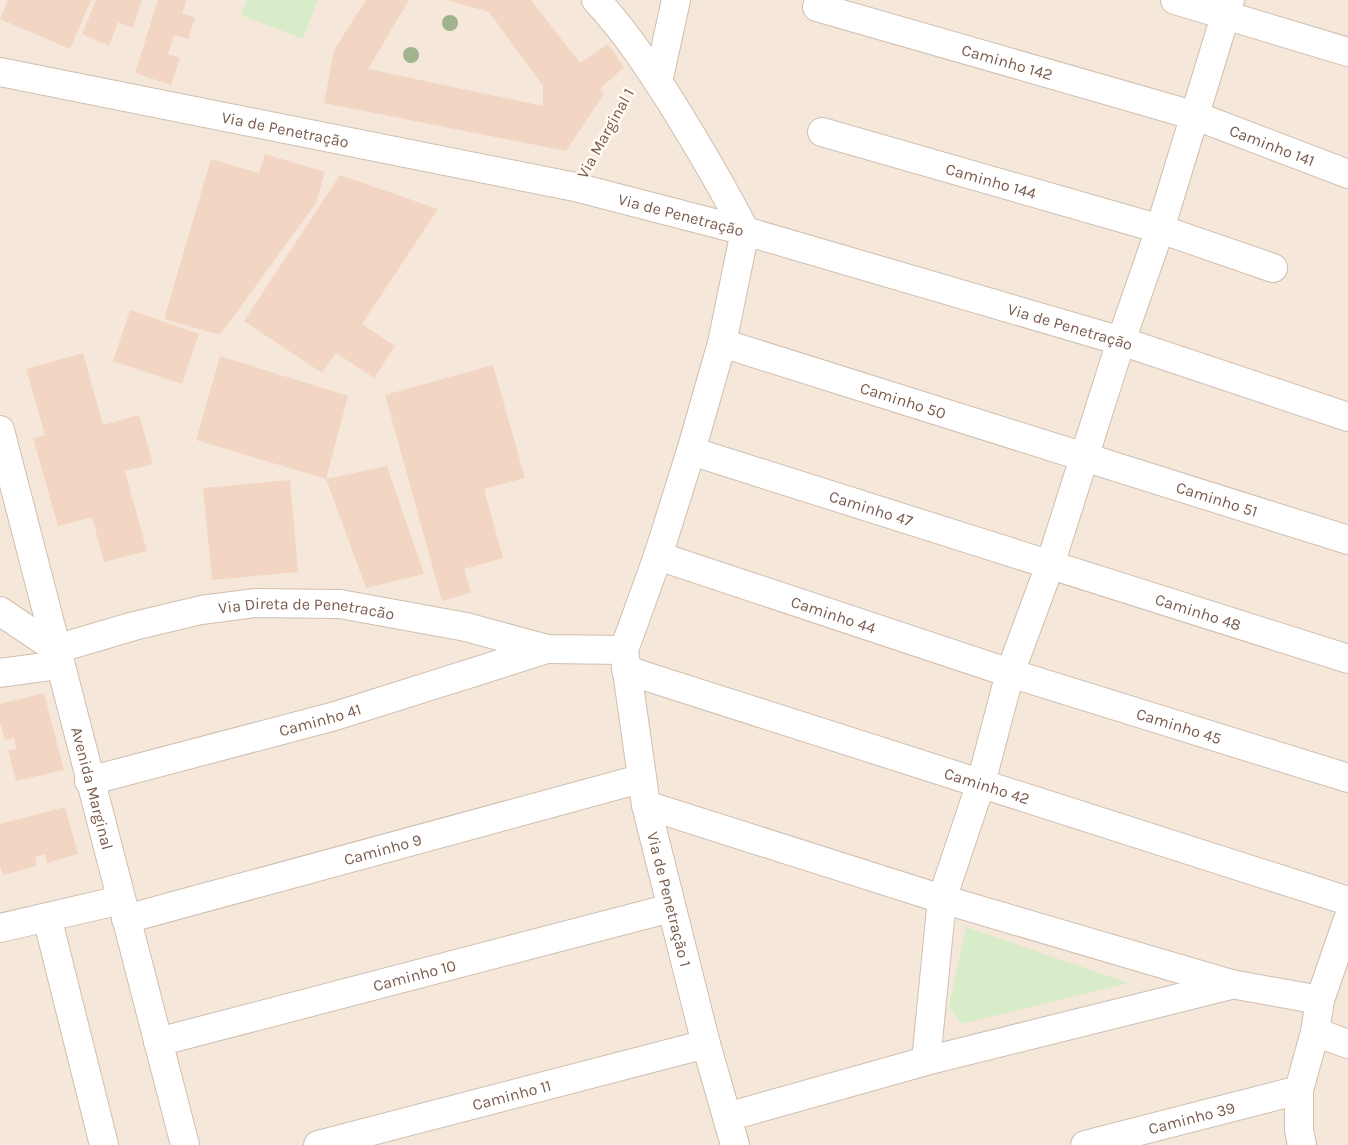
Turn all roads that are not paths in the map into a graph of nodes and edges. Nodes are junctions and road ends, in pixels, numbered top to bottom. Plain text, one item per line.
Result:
1 (676, 0) edge
2 (1175, 0) edge
3 (817, 7) dead end
4 (1227, 8) edge
5 (613, 13) edge
6 (1348, 52) edge
7 (0, 72) edge
8 (646, 84) junction
9 (1196, 116) junction
10 (822, 132) dead end
11 (1348, 174) edge
12 (1160, 229) junction
13 (745, 231) junction
14 (1273, 268) dead end
15 (1121, 341) junction
16 (722, 343) junction
17 (1348, 417) edge
18 (0, 430) edge
19 (691, 451) junction
20 (1084, 458) junction
21 (1348, 540) edge
22 (658, 556) junction
23 (1050, 565) junction
24 (0, 611) edge
25 (547, 649) junction
26 (58, 657) junction
27 (1348, 659) edge
28 (625, 660) junction
29 (0, 673) edge
30 (1010, 673) junction
31 (1348, 778) edge
32 (640, 779) junction
33 (89, 781) junction
34 (981, 783) junction
35 (646, 805) junction
36 (942, 899) junction
37 (1348, 900) edge
38 (671, 908) junction
39 (124, 910) junction
40 (47, 917) junction
41 (1348, 918) edge
42 (0, 928) edge
43 (1231, 984) junction
44 (1320, 1000) junction
45 (1315, 1032) junction
46 (158, 1042) junction
47 (706, 1044) junction
48 (1348, 1044) edge
49 (926, 1061) junction
50 (1299, 1090) junction
51 (727, 1117) junction
52 (179, 1144) edge
53 (104, 1145) edge
54 (318, 1145) edge
55 (735, 1145) edge
56 (1085, 1145) edge
57 (1302, 1145) edge

1 - 8 street
2 - 4 street
3 - 9 street, Caminho 142
4 - 6 street
4 - 9 street
5 - 8 street
7 - 13 street, Via de Penetração
8 - 13 street
9 - 11 street, Caminho 141
9 - 12 street
10 - 12 street, Caminho 144
12 - 14 street, Caminho 144
12 - 15 street
13 - 15 street, Via de Penetração
13 - 16 street
15 - 17 street, Via de Penetração
15 - 20 street
16 - 19 street
16 - 20 street, Caminho 50
18 - 26 street, Avenida Marginal
19 - 22 street
19 - 23 street, Caminho 47
20 - 21 street, Caminho 51
20 - 23 street
22 - 28 street
22 - 30 street, Caminho 44
23 - 27 street, Caminho 48
23 - 30 street
24 - 26 street
25 - 26 street, Via Direta de Penetracão
25 - 28 street, Via Direta de Penetracão
25 - 33 street, Caminho 41
26 - 29 street, Via Direta de Penetracão
26 - 33 street, Avenida Marginal
28 - 32 street, Via de Penetração 1
28 - 34 street, Caminho 42
30 - 31 street, Caminho 45
30 - 34 street
32 - 35 street, Via de Penetração 1
32 - 39 street, Caminho 9
33 - 39 street, Avenida Marginal
34 - 36 street
34 - 37 street, Caminho 42
35 - 36 street
35 - 38 street, Via de Penetração 1
36 - 43 street
36 - 49 street
38 - 46 street, Caminho 10
38 - 47 street, Via de Penetração 1
39 - 40 street, Caminho 9
39 - 46 street, Avenida Marginal
40 - 42 street, Caminho 9
40 - 53 street
41 - 44 street
43 - 44 street
43 - 49 street
44 - 45 street
45 - 48 street
45 - 50 street
46 - 52 street, Avenida Marginal
47 - 51 street, Via de Penetração 1
47 - 54 street, Caminho 11
49 - 51 street
50 - 56 street, Caminho 39
50 - 57 street
51 - 55 street, Via de Penetração 1

